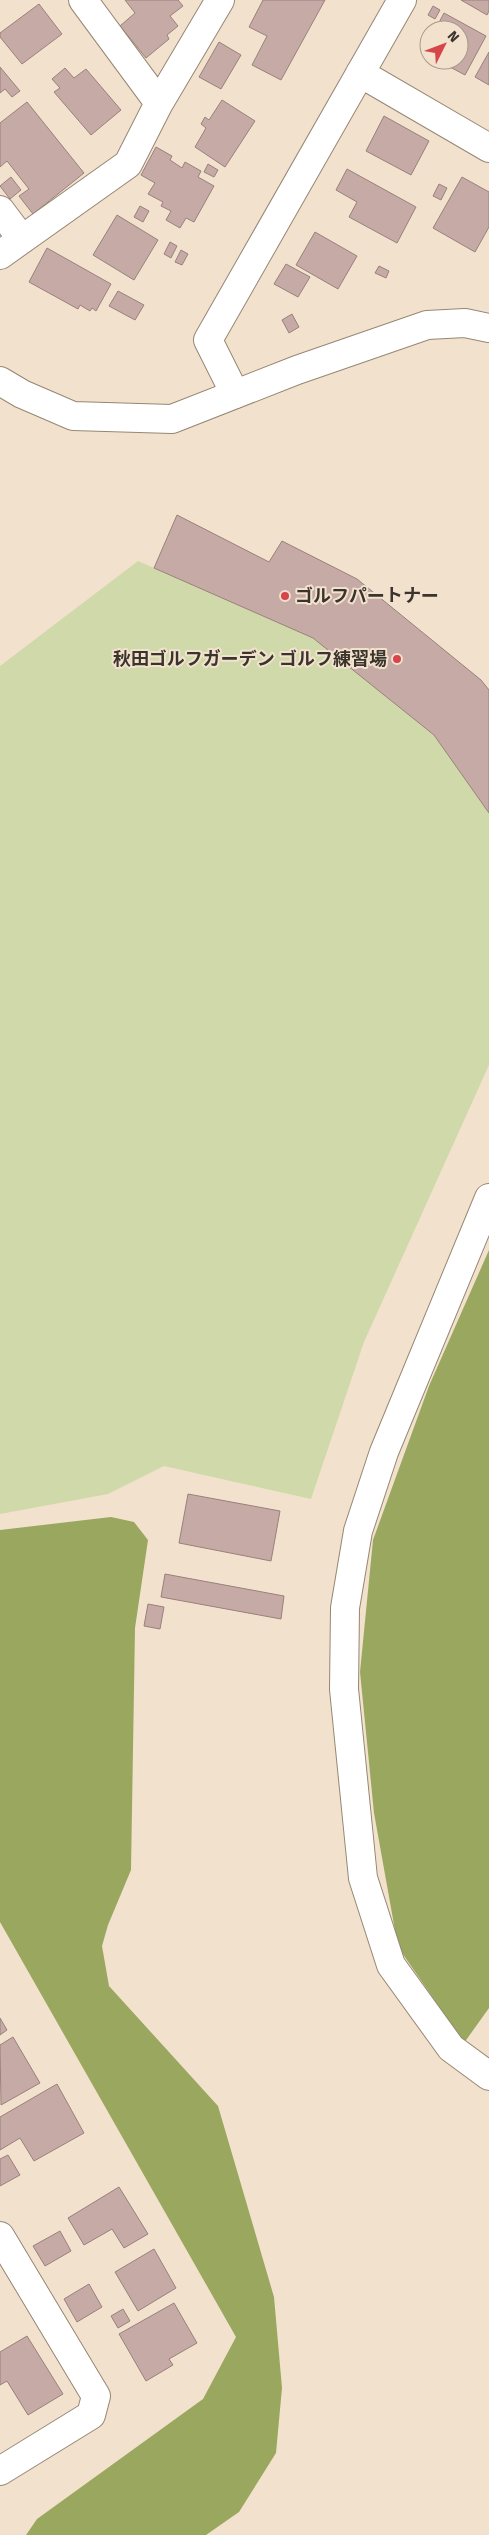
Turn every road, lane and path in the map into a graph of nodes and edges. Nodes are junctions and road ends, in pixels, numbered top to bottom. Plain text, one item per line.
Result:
1 (83, 0) edge
2 (220, 0) edge
3 (402, 0) edge
4 (360, 73) junction
5 (159, 103) junction
6 (489, 148) edge
7 (0, 210) edge
8 (10, 247) edge
9 (489, 328) edge
10 (0, 381) edge
11 (235, 394) junction
12 (489, 1198) edge
13 (489, 2076) edge
14 (0, 2236) edge
15 (0, 2471) edge

1 - 5 street
2 - 5 street
3 - 4 street
4 - 6 street
4 - 11 street
5 - 8 street
7 - 8 street
9 - 11 street
10 - 11 street
12 - 13 street
14 - 15 street

